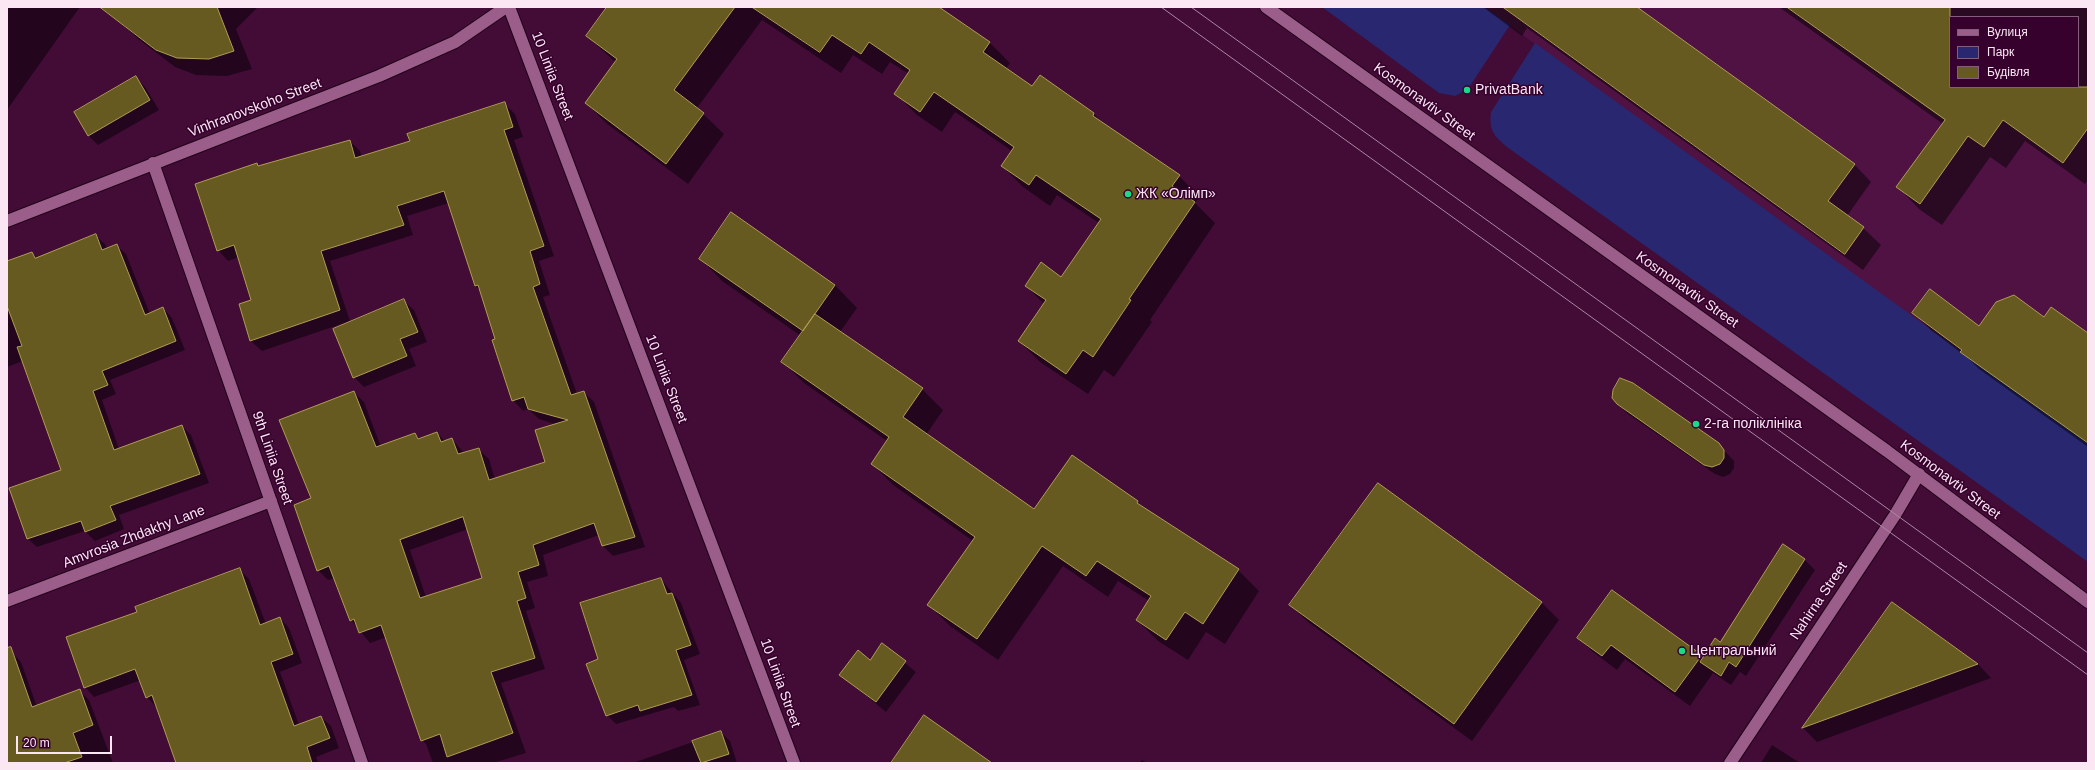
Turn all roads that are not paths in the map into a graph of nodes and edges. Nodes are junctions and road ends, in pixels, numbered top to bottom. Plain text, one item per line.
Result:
1 (506, 7) edge
2 (509, 7) edge
3 (1266, 7) edge
4 (153, 163) junction
5 (7, 221) edge
6 (1919, 474) junction
7 (271, 502) junction
8 (7, 601) edge
9 (2088, 602) edge
10 (362, 763) edge
11 (794, 763) edge
12 (1730, 763) edge

1 - 4 street, Vinhranovskoho Street
2 - 11 street, 10 Liniia Street
3 - 6 street, Kosmonavtiv Street
4 - 5 street, Vinhranovskoho Street
4 - 7 street, 9th Liniia Street
6 - 9 street, Kosmonavtiv Street
6 - 12 street, Nahirna Street
7 - 8 street, Amvrosia Zhdakhy Lane
7 - 10 street, 9th Liniia Street

